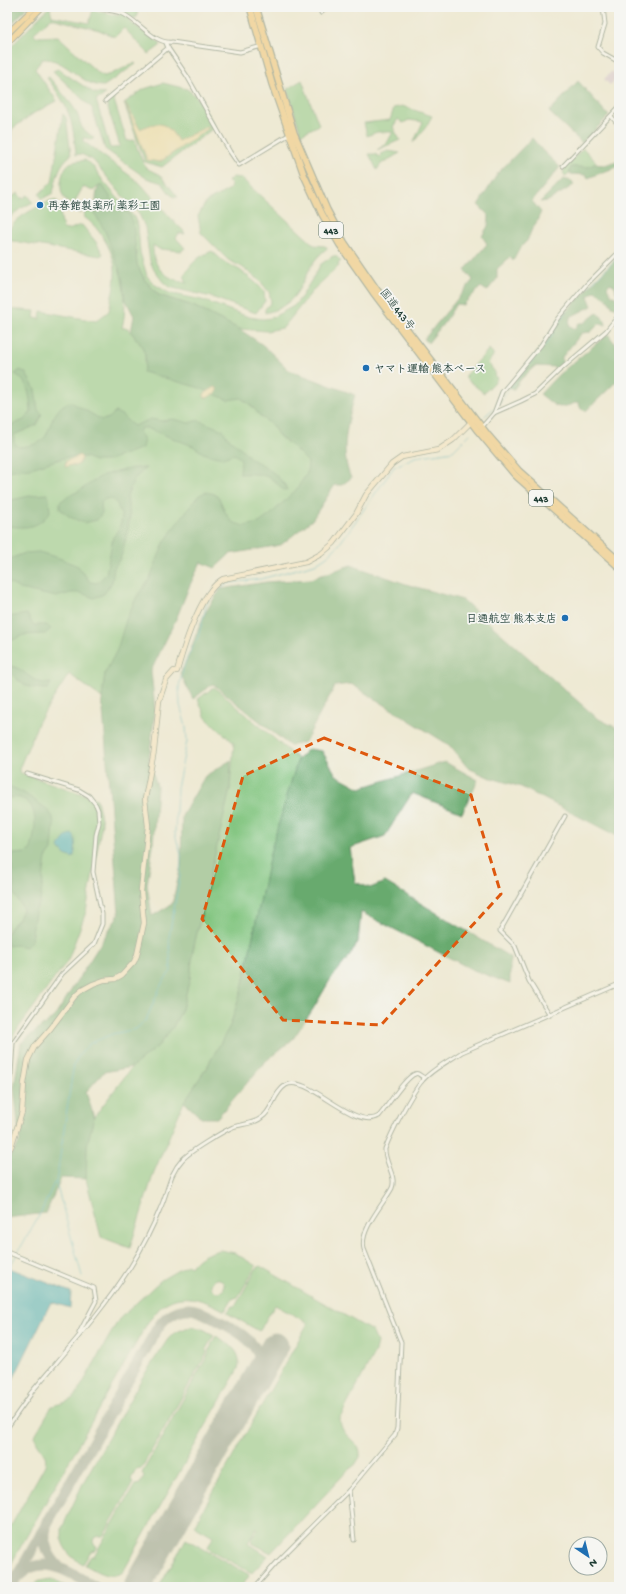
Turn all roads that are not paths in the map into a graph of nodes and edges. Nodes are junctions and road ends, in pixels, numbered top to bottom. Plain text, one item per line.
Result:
1 (35, 7) edge
2 (42, 7) edge
3 (89, 7) edge
4 (250, 7) edge
5 (256, 7) edge
6 (327, 7) edge
7 (603, 7) edge
8 (321, 13) dead end
9 (7, 34) edge
10 (7, 43) edge
11 (166, 43) junction
12 (264, 46) junction
13 (168, 48) junction
14 (619, 62) edge
15 (105, 100) dead end
16 (619, 107) edge
17 (611, 116) junction
18 (619, 121) edge
19 (291, 134) junction
20 (563, 166) dead end
21 (619, 252) edge
22 (619, 315) edge
23 (494, 413) junction
24 (473, 420) junction
25 (482, 427) junction
26 (619, 561) edge
27 (619, 567) edge
28 (27, 774) dead end
29 (564, 816) dead end
30 (619, 984) edge
31 (550, 1015) junction
32 (422, 1081) junction
33 (7, 1108) edge
34 (7, 1154) edge
35 (7, 1252) edge
36 (30, 1394) junction
37 (7, 1428) edge
38 (349, 1490) junction
39 (354, 1540) dead end
40 (255, 1587) edge

1 - 9 main road
2 - 10 main road
3 - 11 street
4 - 12 highway, 国道443号 / 443
5 - 12 highway, 国道443号 / 443
6 - 8 street
7 - 14 street
11 - 12 street
11 - 13 street
12 - 19 highway, 国道443号 / 443
13 - 15 street
13 - 19 street
16 - 17 street
17 - 18 street
17 - 20 street
19 - 24 highway, 国道443号 / 443
21 - 23 street
22 - 23 street
23 - 25 street
24 - 25 highway, 国道443号 / 443
24 - 27 highway, 国道443号 / 443
24 - 34 street
25 - 26 highway, 国道443号 / 443
28 - 33 street
29 - 31 street
30 - 31 street
31 - 32 street
32 - 36 street
32 - 38 street
35 - 36 street
36 - 37 street
38 - 39 street
38 - 40 street

